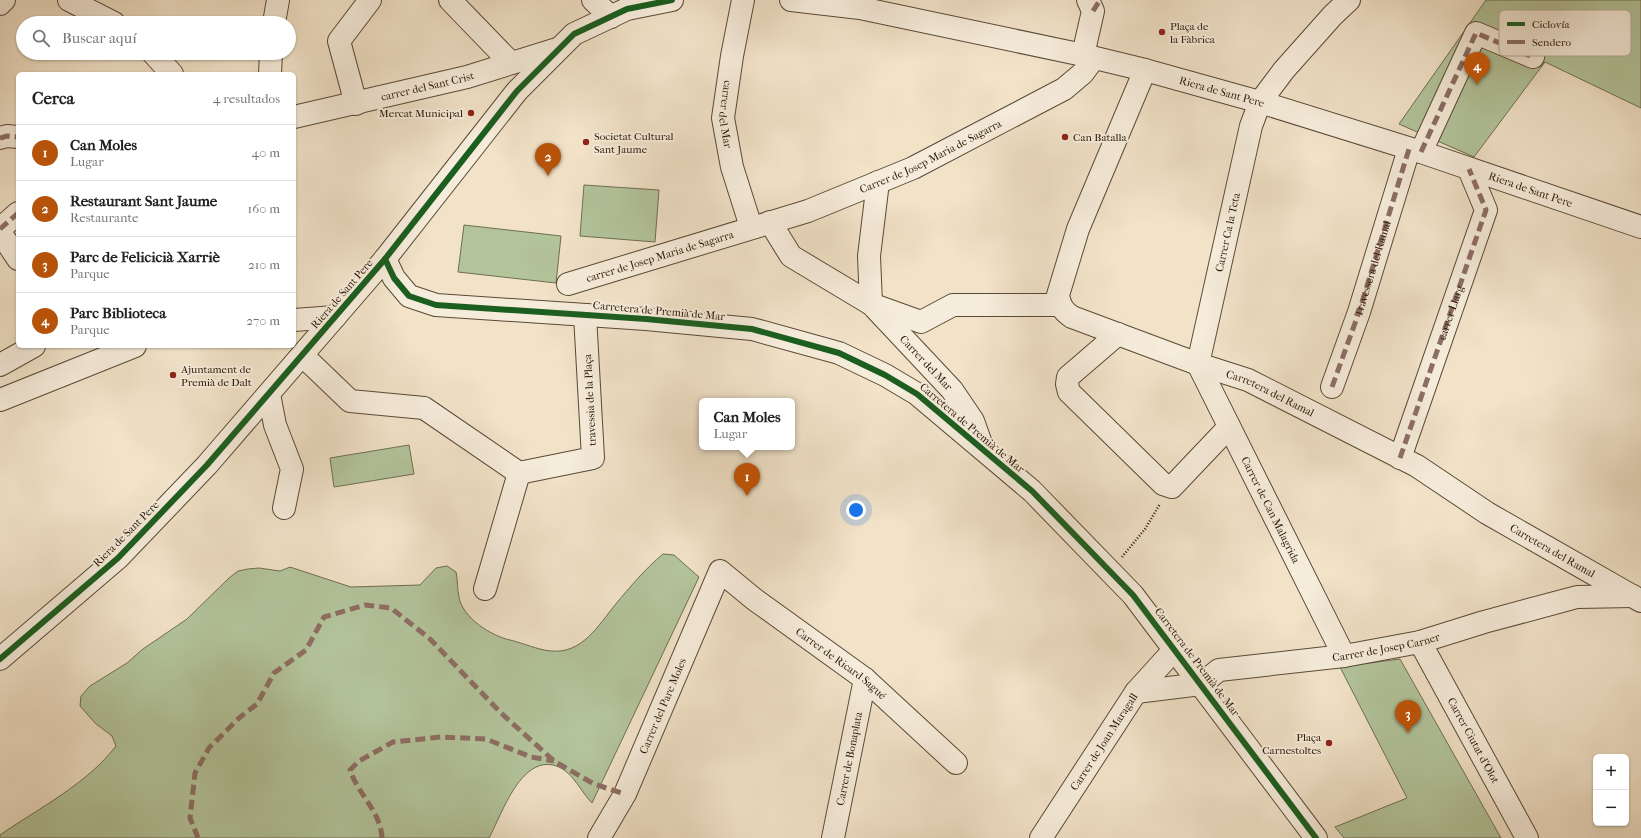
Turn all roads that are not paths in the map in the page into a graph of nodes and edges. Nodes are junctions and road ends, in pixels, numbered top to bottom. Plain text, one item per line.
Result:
1 (4, 0) edge
2 (69, 0) edge
3 (278, 0) edge
4 (370, 0) edge
5 (450, 0) edge
6 (593, 0) edge
7 (672, 0) edge
8 (743, 0) edge
9 (791, 0) edge
10 (1349, 0) edge
11 (0, 4) edge
12 (1094, 4) edge
13 (100, 16) edge
14 (275, 16) edge
15 (611, 17) junction
16 (1499, 43) edge
17 (560, 48) junction
18 (1088, 57) junction
19 (159, 60) edge
20 (271, 60) edge
21 (511, 63) junction
22 (1145, 70) junction
23 (170, 72) edge
24 (270, 72) edge
25 (1260, 102) junction
26 (356, 104) junction
27 (296, 117) edge
28 (1415, 150) junction
29 (1469, 169) junction
30 (878, 182) junction
31 (16, 215) edge
32 (761, 224) junction
33 (1641, 227) edge
34 (0, 229) edge
35 (0, 232) edge
36 (16, 257) edge
37 (385, 259) junction
38 (568, 284) dead end
39 (871, 304) junction
40 (1060, 305) junction
41 (585, 315) junction
42 (335, 317) junction
43 (296, 320) edge
44 (1118, 334) junction
45 (30, 348) edge
46 (130, 348) edge
47 (302, 355) junction
48 (1198, 364) junction
49 (0, 365) edge
50 (1332, 387) dead end
51 (269, 394) junction
52 (0, 400) edge
53 (1229, 427) junction
54 (983, 449) junction
55 (1400, 458) junction
56 (520, 473) junction
57 (284, 508) dead end
58 (720, 571) joint
59 (485, 589) dead end
60 (1638, 599) edge
61 (1420, 642) junction
62 (1172, 647) junction
63 (1344, 656) junction
64 (0, 659) edge
65 (865, 679) junction
66 (1201, 684) junction
67 (1136, 692) junction
68 (956, 763) dead end
69 (599, 838) edge
70 (833, 838) edge
71 (1041, 838) edge
72 (1316, 838) edge
73 (1527, 838) edge

1 - 11 street
2 - 13 street
3 - 14 street
4 - 26 street
5 - 21 street
6 - 15 street
7 - 15 street, Riera de Sant Pere
8 - 32 street, carrer del Mar
9 - 18 street, Riera de Sant Pere
10 - 25 street, Carrer Ca la Teta
12 - 18 street
15 - 17 street, Riera de Sant Pere
16 - 28 street, Travessera del Ramal
17 - 21 street, carrer del Sant Crist
17 - 37 street, Riera de Sant Pere
18 - 22 street, Riera de Sant Pere
18 - 30 street, Carrer de Josep Maria de Sagarra
19 - 23 street
20 - 24 street
21 - 26 street, carrer del Sant Crist
22 - 25 street, Riera de Sant Pere
22 - 40 street
25 - 28 street, Riera de Sant Pere
25 - 48 street, Carrer Ca la Teta
26 - 27 street, carrer del Sant Crist
28 - 29 street, Riera de Sant Pere
28 - 50 street, Travessera del Ramal
29 - 33 street, Riera de Sant Pere
29 - 55 street, carrer Llarg
30 - 32 street, Carrer de Josep Maria de Sagarra
30 - 39 street
31 - 34 street
32 - 38 street, carrer de Josep Maria de Sagarra
32 - 39 street, carrer del Mar
35 - 36 street
37 - 41 street, Carretera de Premià de Mar
37 - 42 street, Riera de Sant Pere
39 - 40 street
39 - 54 street, Carrer del Mar
40 - 44 street, Carretera del Ramal
41 - 54 street, Carretera de Premià de Mar
41 - 56 street, travessia de la Plaça
42 - 43 street
42 - 47 street, Riera de Sant Pere
44 - 48 street, Carretera del Ramal
44 - 53 street
45 - 49 street
46 - 52 street
47 - 51 street, Riera de Sant Pere
47 - 56 street
48 - 53 street, Carrer de Can Malagrida
48 - 55 street, Carretera del Ramal
51 - 57 street
51 - 64 street, Riera de Sant Pere
53 - 63 street, Carrer de Can Malagrida
54 - 62 street, Carretera de Premià de Mar
55 - 60 street, Carretera del Ramal
56 - 59 street
58 - 65 street, Carrer de Ricard Sagué
58 - 69 street, Carrer del Pare Moles
60 - 61 street, Carrer de Josep Carner
61 - 63 street, Carrer de Josep Carner
61 - 73 street, Carrer Ciutat d'Olot
62 - 66 street, Carretera de Premià de Mar
62 - 67 street, Carrer de Joan Maragall
63 - 66 street, Carrer de Josep Carner
65 - 68 street, Carrer de Ricard Sagué
65 - 70 street, Carrer de Bonaplata
66 - 67 street
66 - 72 street, Carretera de Premià de Mar
67 - 71 street, Carrer de Joan Maragall

